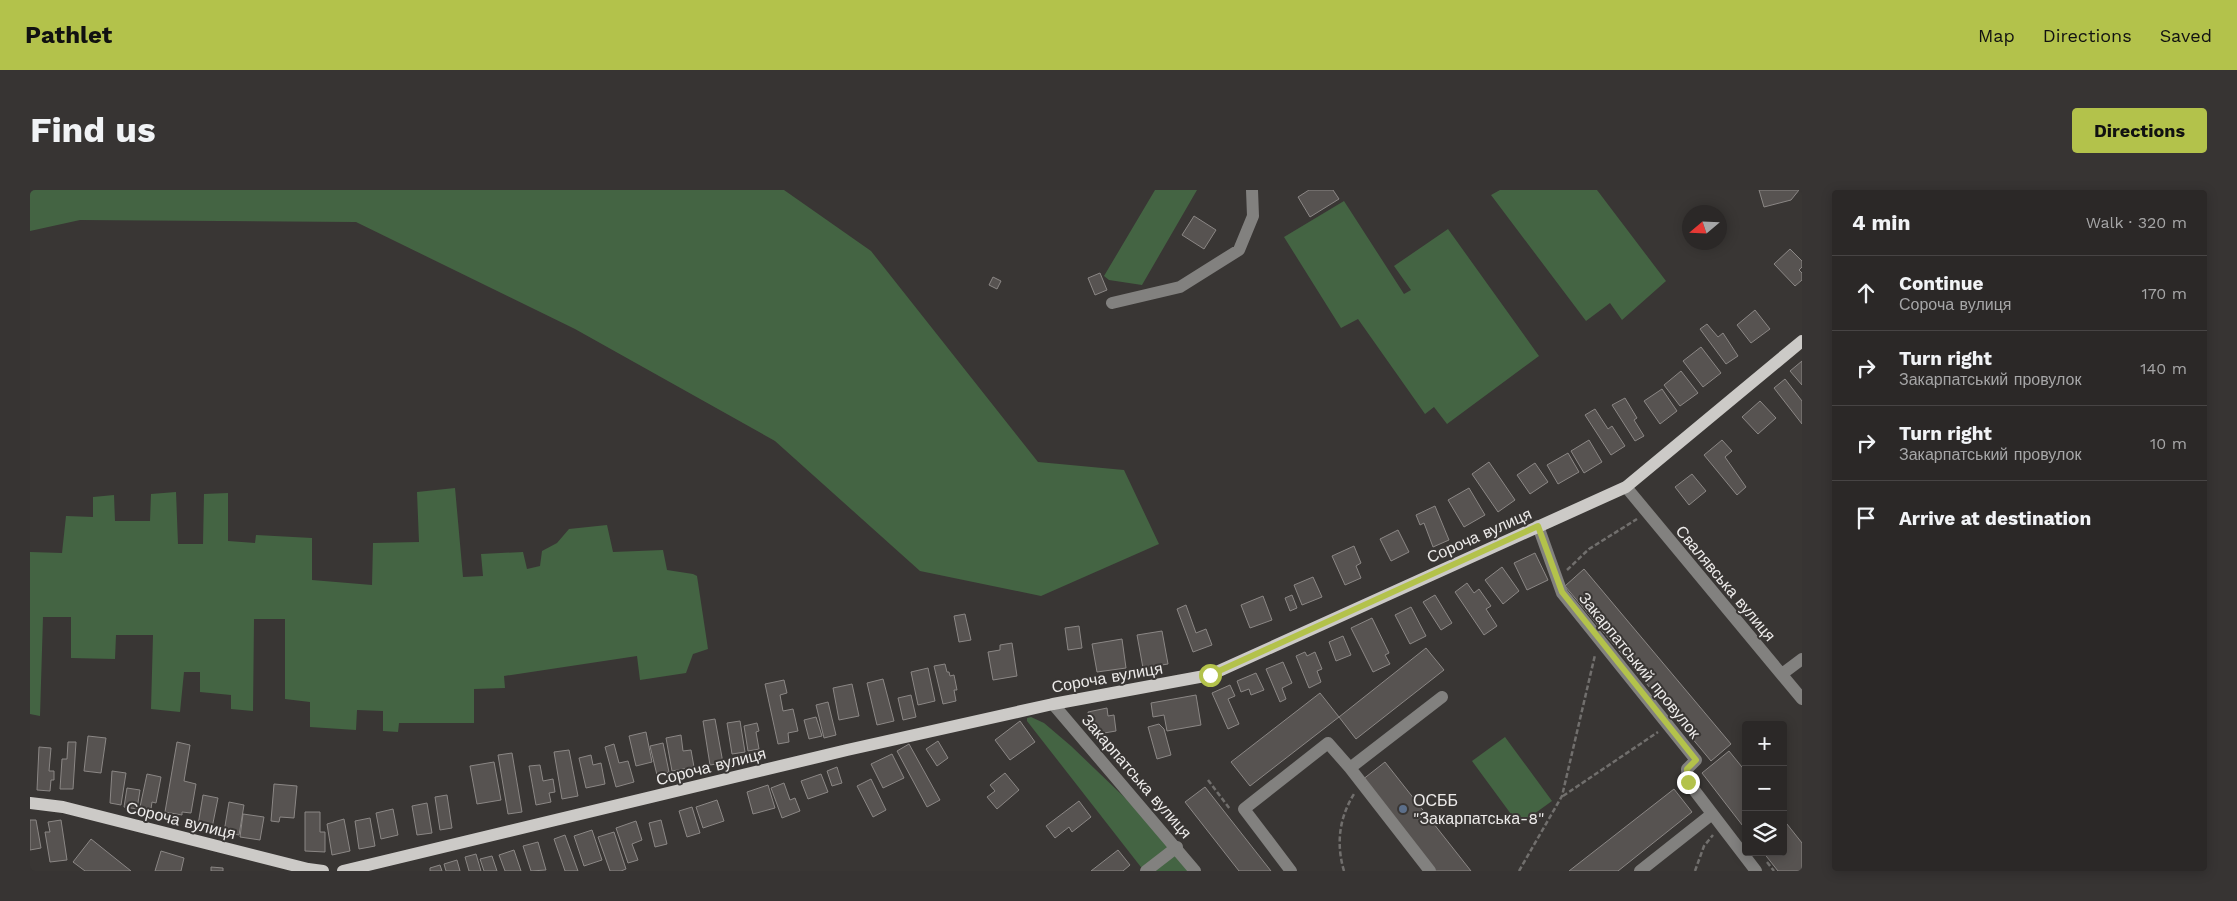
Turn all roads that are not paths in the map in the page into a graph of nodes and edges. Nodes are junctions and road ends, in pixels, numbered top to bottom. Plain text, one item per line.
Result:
1 (1252, 190) edge
2 (1112, 303) dead end
3 (1802, 341) edge
4 (1626, 487) junction
5 (1538, 526) junction
6 (1802, 659) edge
7 (1782, 674) junction
8 (1442, 697) dead end
9 (1802, 699) edge
10 (1053, 704) junction
11 (1350, 768) junction
12 (30, 803) edge
13 (1712, 814) junction
14 (1177, 847) junction
15 (323, 871) edge
16 (343, 871) edge
17 (1146, 871) edge
18 (1195, 871) edge
19 (1291, 871) edge
20 (1430, 871) edge
21 (1640, 871) edge
22 (1756, 871) edge

1 - 2 street
3 - 4 main road, Сороча вулиця
4 - 5 main road, Сороча вулиця
4 - 7 street, Свалявська вулиця
5 - 10 main road, Сороча вулиця
5 - 13 street, Закарпатський провулок
6 - 7 street
7 - 9 street, Свалявська вулиця
8 - 11 street
10 - 14 street, Закарпатська вулиця
10 - 16 main road, Сороча вулиця
11 - 19 street
11 - 20 street
12 - 15 main road, Сороча вулиця
13 - 21 street
13 - 22 street, Закарпатський провулок
14 - 17 street
14 - 18 street, Закарпатська вулиця

